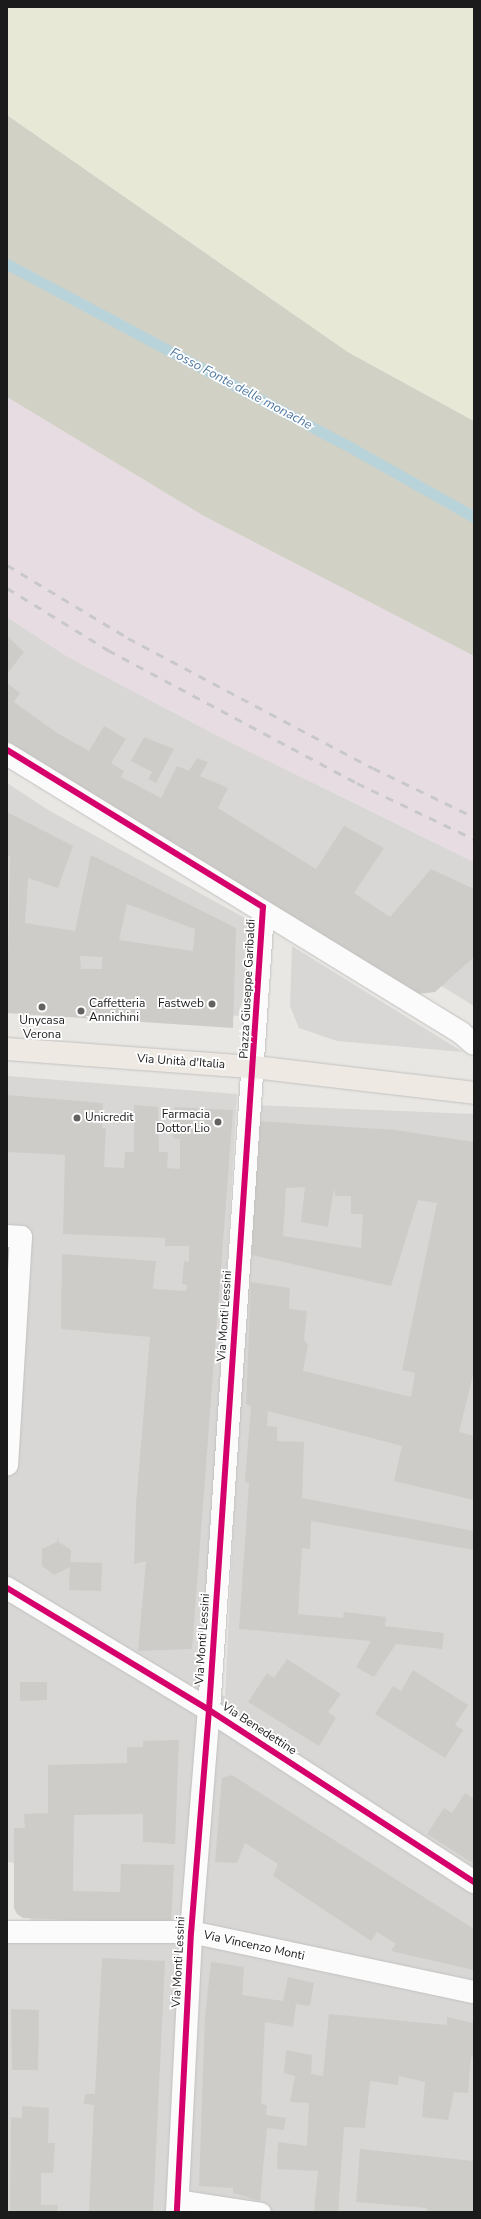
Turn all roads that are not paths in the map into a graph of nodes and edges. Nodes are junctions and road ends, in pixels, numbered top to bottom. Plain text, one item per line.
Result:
1 (7, 754) edge
2 (263, 912) junction
3 (474, 1044) edge
4 (7, 1049) edge
5 (254, 1067) junction
6 (474, 1093) edge
7 (7, 1236) edge
8 (7, 1464) edge
9 (7, 1588) edge
10 (210, 1710) junction
11 (474, 1882) edge
12 (7, 1932) edge
13 (191, 1932) junction
14 (474, 1992) edge
15 (177, 2205) edge
16 (261, 2212) edge

1 - 2 street
2 - 3 street, Piazza Giuseppe Garibaldi
2 - 5 street, Piazza Giuseppe Garibaldi
4 - 5 main road, Via Unità d'Italia
5 - 6 main road, Via Unità d'Italia
5 - 10 street, Via Monti Lessini
7 - 8 street
9 - 10 street, Via Benedettine
10 - 11 street, Via Benedettine
10 - 13 street, Via Monti Lessini
12 - 13 street, Via Vincenzo Monti
13 - 14 street, Via Vincenzo Monti
13 - 15 street, Via Monti Lessini
15 - 16 lane, Via Monti Lessini

